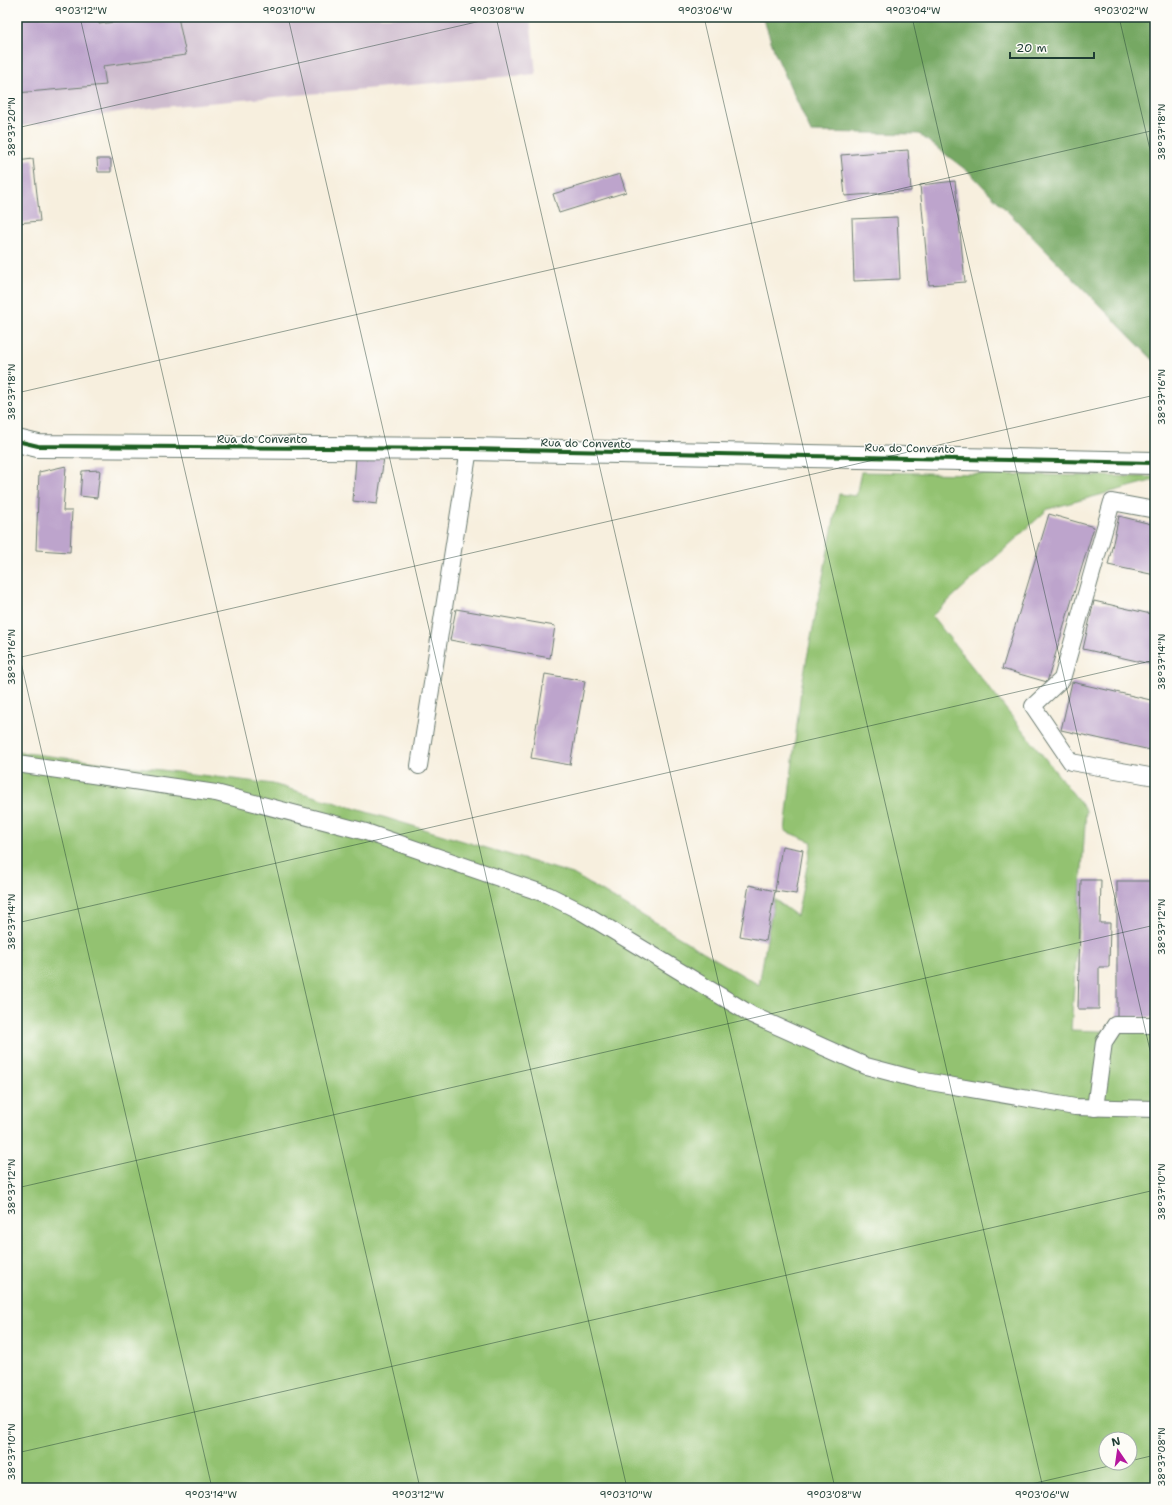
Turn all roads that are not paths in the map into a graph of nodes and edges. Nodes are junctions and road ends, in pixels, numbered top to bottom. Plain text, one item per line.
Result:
1 (17, 441) edge
2 (469, 449) junction
3 (1155, 462) edge
4 (1155, 510) edge
5 (17, 764) edge
6 (419, 766) dead end
7 (1155, 777) edge
8 (1155, 1025) edge
9 (1095, 1108) junction
10 (1155, 1109) edge

1 - 2 street, Rua do Convento
2 - 3 street, Rua do Convento
2 - 6 lane
4 - 7 lane
5 - 9 lane
8 - 9 lane
9 - 10 lane

